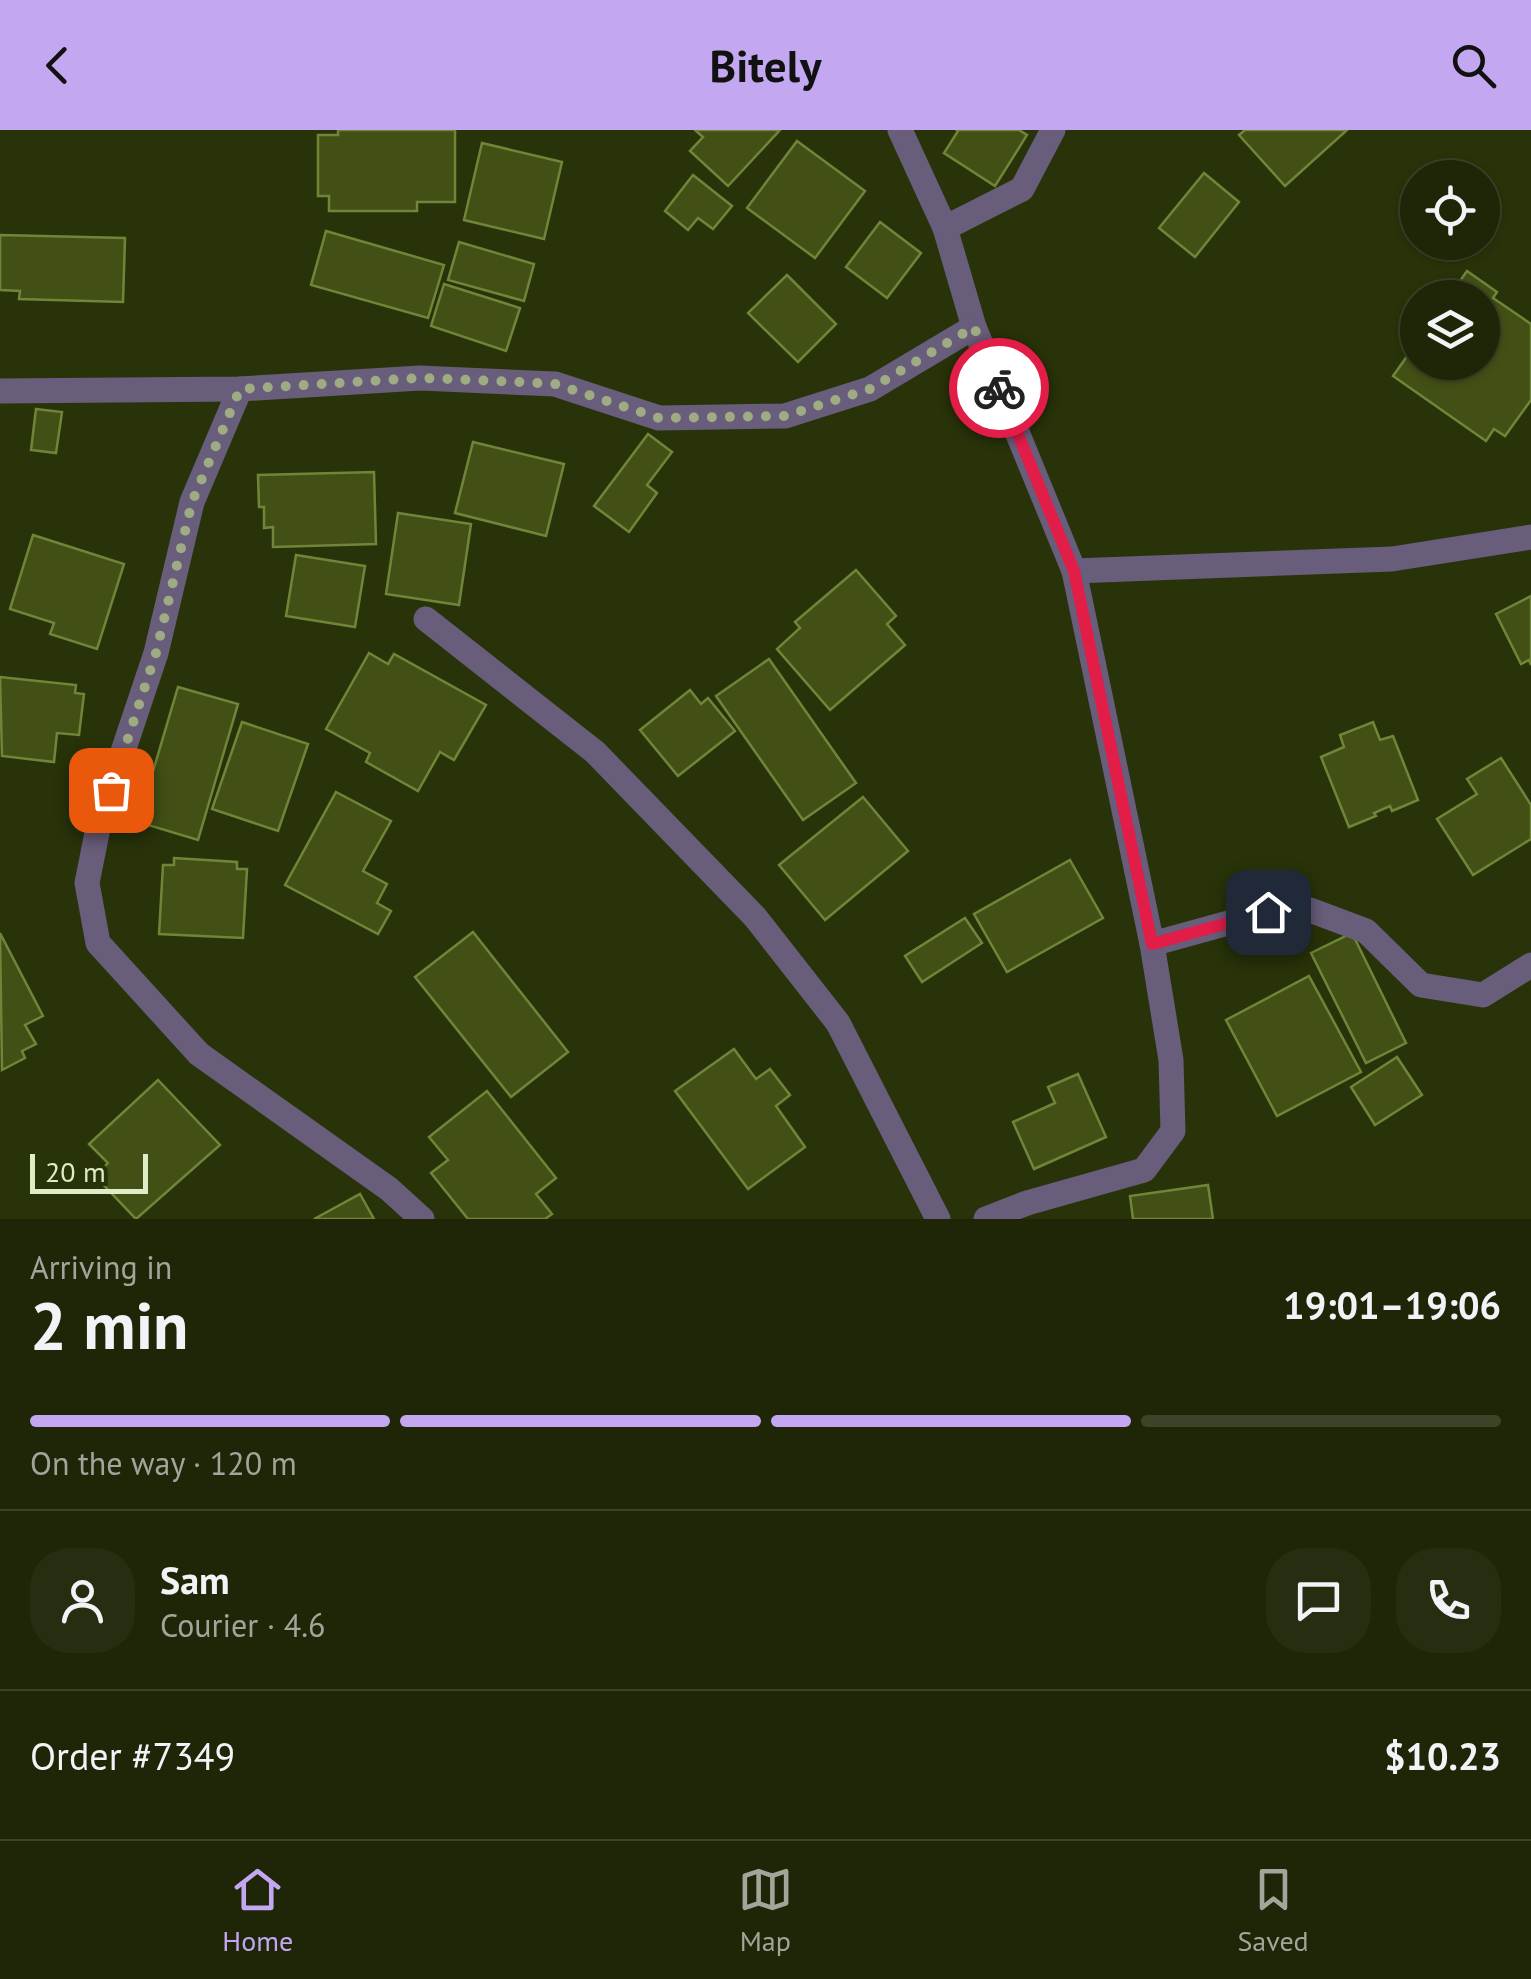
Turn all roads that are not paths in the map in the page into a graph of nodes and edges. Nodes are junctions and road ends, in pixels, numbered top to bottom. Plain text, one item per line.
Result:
1 (900, 130) edge
2 (1054, 130) edge
3 (945, 228) junction
4 (974, 327) junction
5 (240, 389) junction
6 (0, 391) edge
7 (1531, 537) edge
8 (1074, 571) junction
9 (426, 619) dead end
10 (1152, 944) junction
11 (1531, 965) edge
12 (422, 1219) edge
13 (938, 1219) edge
14 (986, 1219) edge

1 - 3 street
2 - 3 street
3 - 4 street
4 - 5 street
4 - 8 street
5 - 6 street
5 - 12 street
7 - 8 street
8 - 10 street
9 - 13 street
10 - 11 street
10 - 14 street

